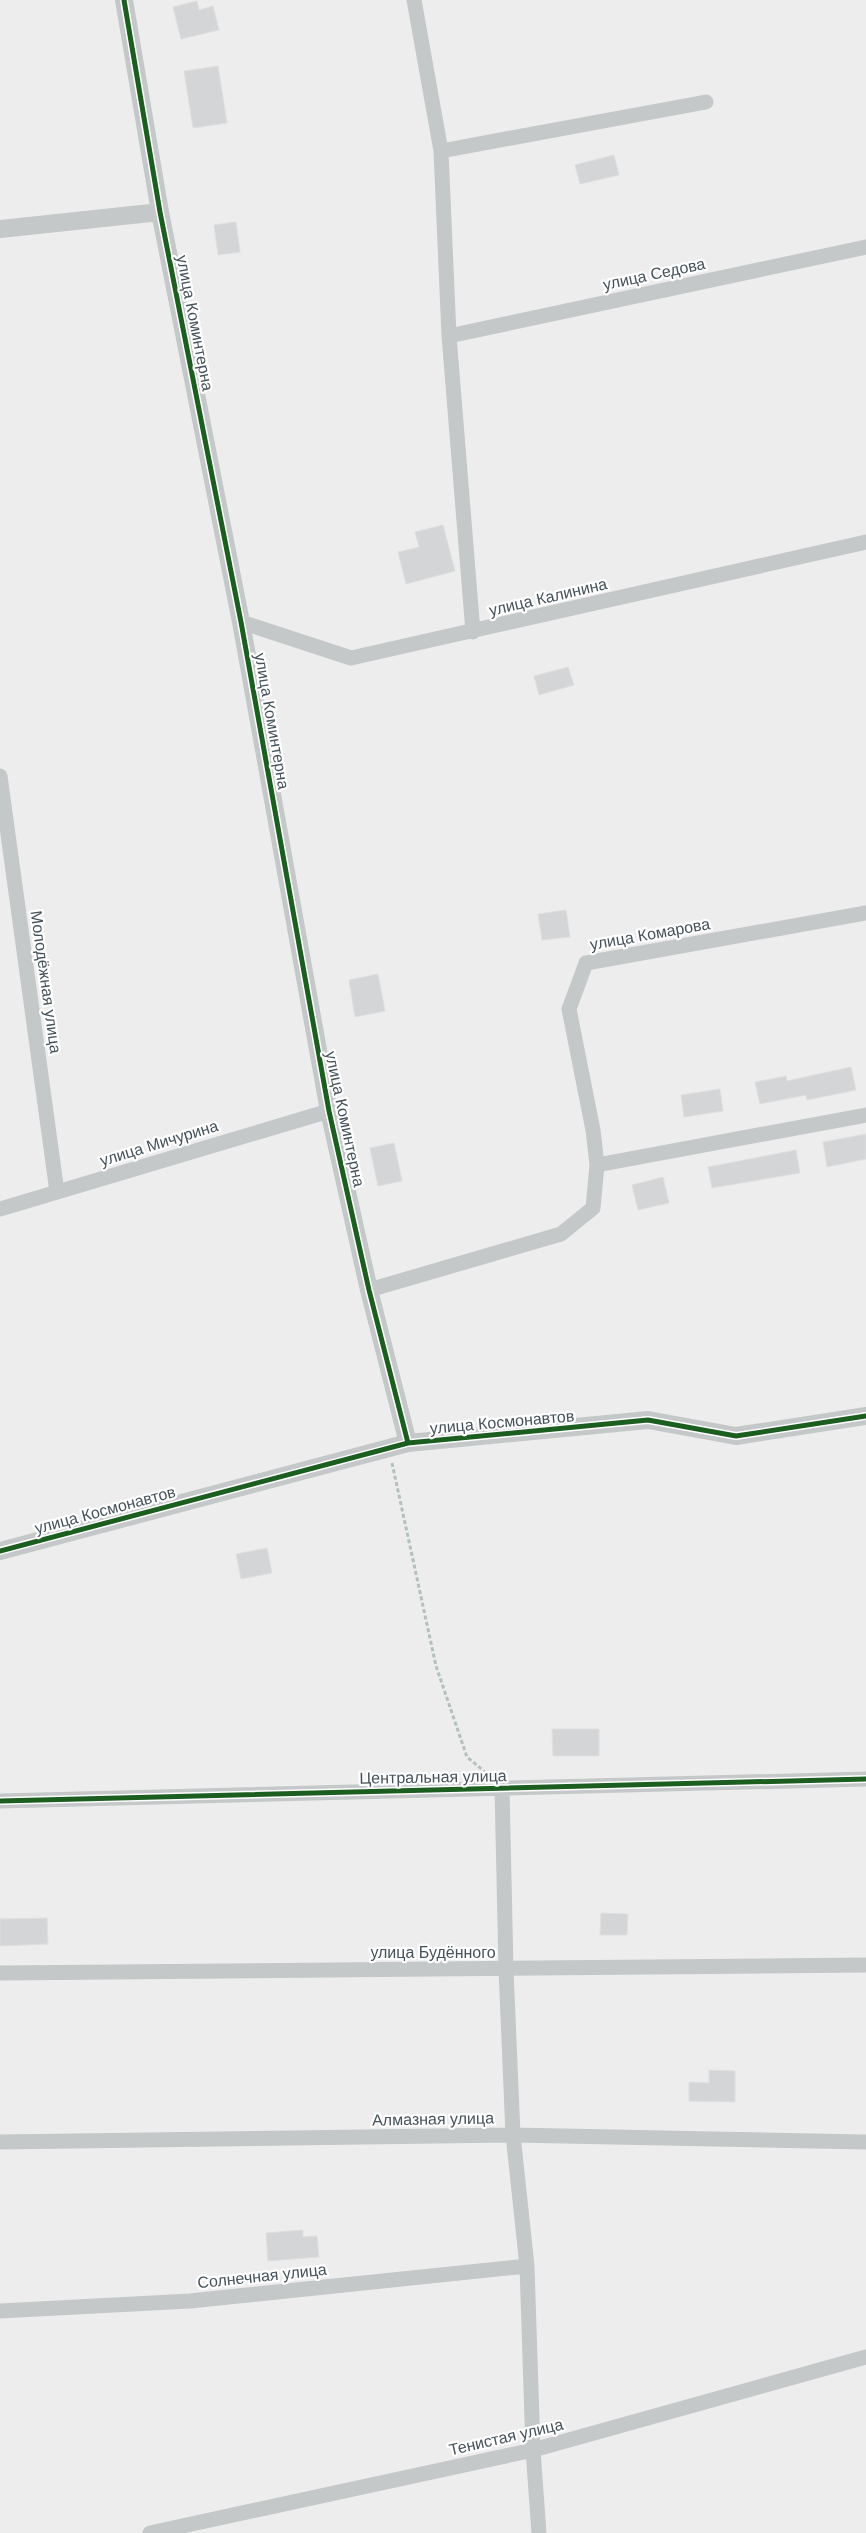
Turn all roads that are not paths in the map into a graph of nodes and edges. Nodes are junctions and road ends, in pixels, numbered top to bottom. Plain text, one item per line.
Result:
1 (124, 0) edge
2 (414, 0) edge
3 (706, 102) dead end
4 (440, 151) junction
5 (160, 212) junction
6 (0, 229) edge
7 (866, 247) edge
8 (449, 336) junction
9 (866, 542) edge
10 (241, 622) junction
11 (473, 632) junction
12 (0, 776) edge
13 (866, 913) edge
14 (329, 1111) junction
15 (866, 1115) edge
16 (598, 1165) junction
17 (57, 1192) junction
18 (0, 1209) edge
19 (369, 1290) junction
20 (866, 1416) edge
21 (408, 1443) junction
22 (0, 1551) edge
23 (866, 1779) edge
24 (502, 1788) junction
25 (0, 1801) edge
26 (866, 1965) edge
27 (506, 1970) junction
28 (0, 1973) edge
29 (513, 2135) junction
30 (0, 2142) edge
31 (866, 2142) edge
32 (527, 2266) junction
33 (0, 2311) edge
34 (866, 2357) edge
35 (533, 2450) junction
36 (150, 2533) edge
37 (539, 2533) edge

1 - 5 street, улица Коминтерна
2 - 4 street
3 - 4 street
4 - 8 street
5 - 6 street
5 - 10 street, улица Коминтерна
7 - 8 street, улица Седова
8 - 11 street
9 - 11 street, улица Калинина
10 - 11 street, улица Калинина
10 - 14 street, улица Коминтерна
12 - 17 street, Молодёжная улица
13 - 16 street, улица Комарова
14 - 17 street, улица Мичурина
14 - 19 street, улица Коминтерна
15 - 16 street
16 - 19 street, улица Комарова
17 - 18 street, улица Мичурина
19 - 21 street, улица Коминтерна
20 - 21 street, улица Космонавтов
21 - 22 street, улица Космонавтов
23 - 24 street, Центральная улица
24 - 25 street, Центральная улица
24 - 27 street
26 - 27 street, улица Будённого
27 - 28 street, улица Будённого
27 - 29 street
29 - 30 street, Алмазная улица
29 - 31 street, Алмазная улица
29 - 32 street
32 - 33 street, Солнечная улица
32 - 35 street
34 - 35 street, Тенистая улица
35 - 36 street, Тенистая улица
35 - 37 street

